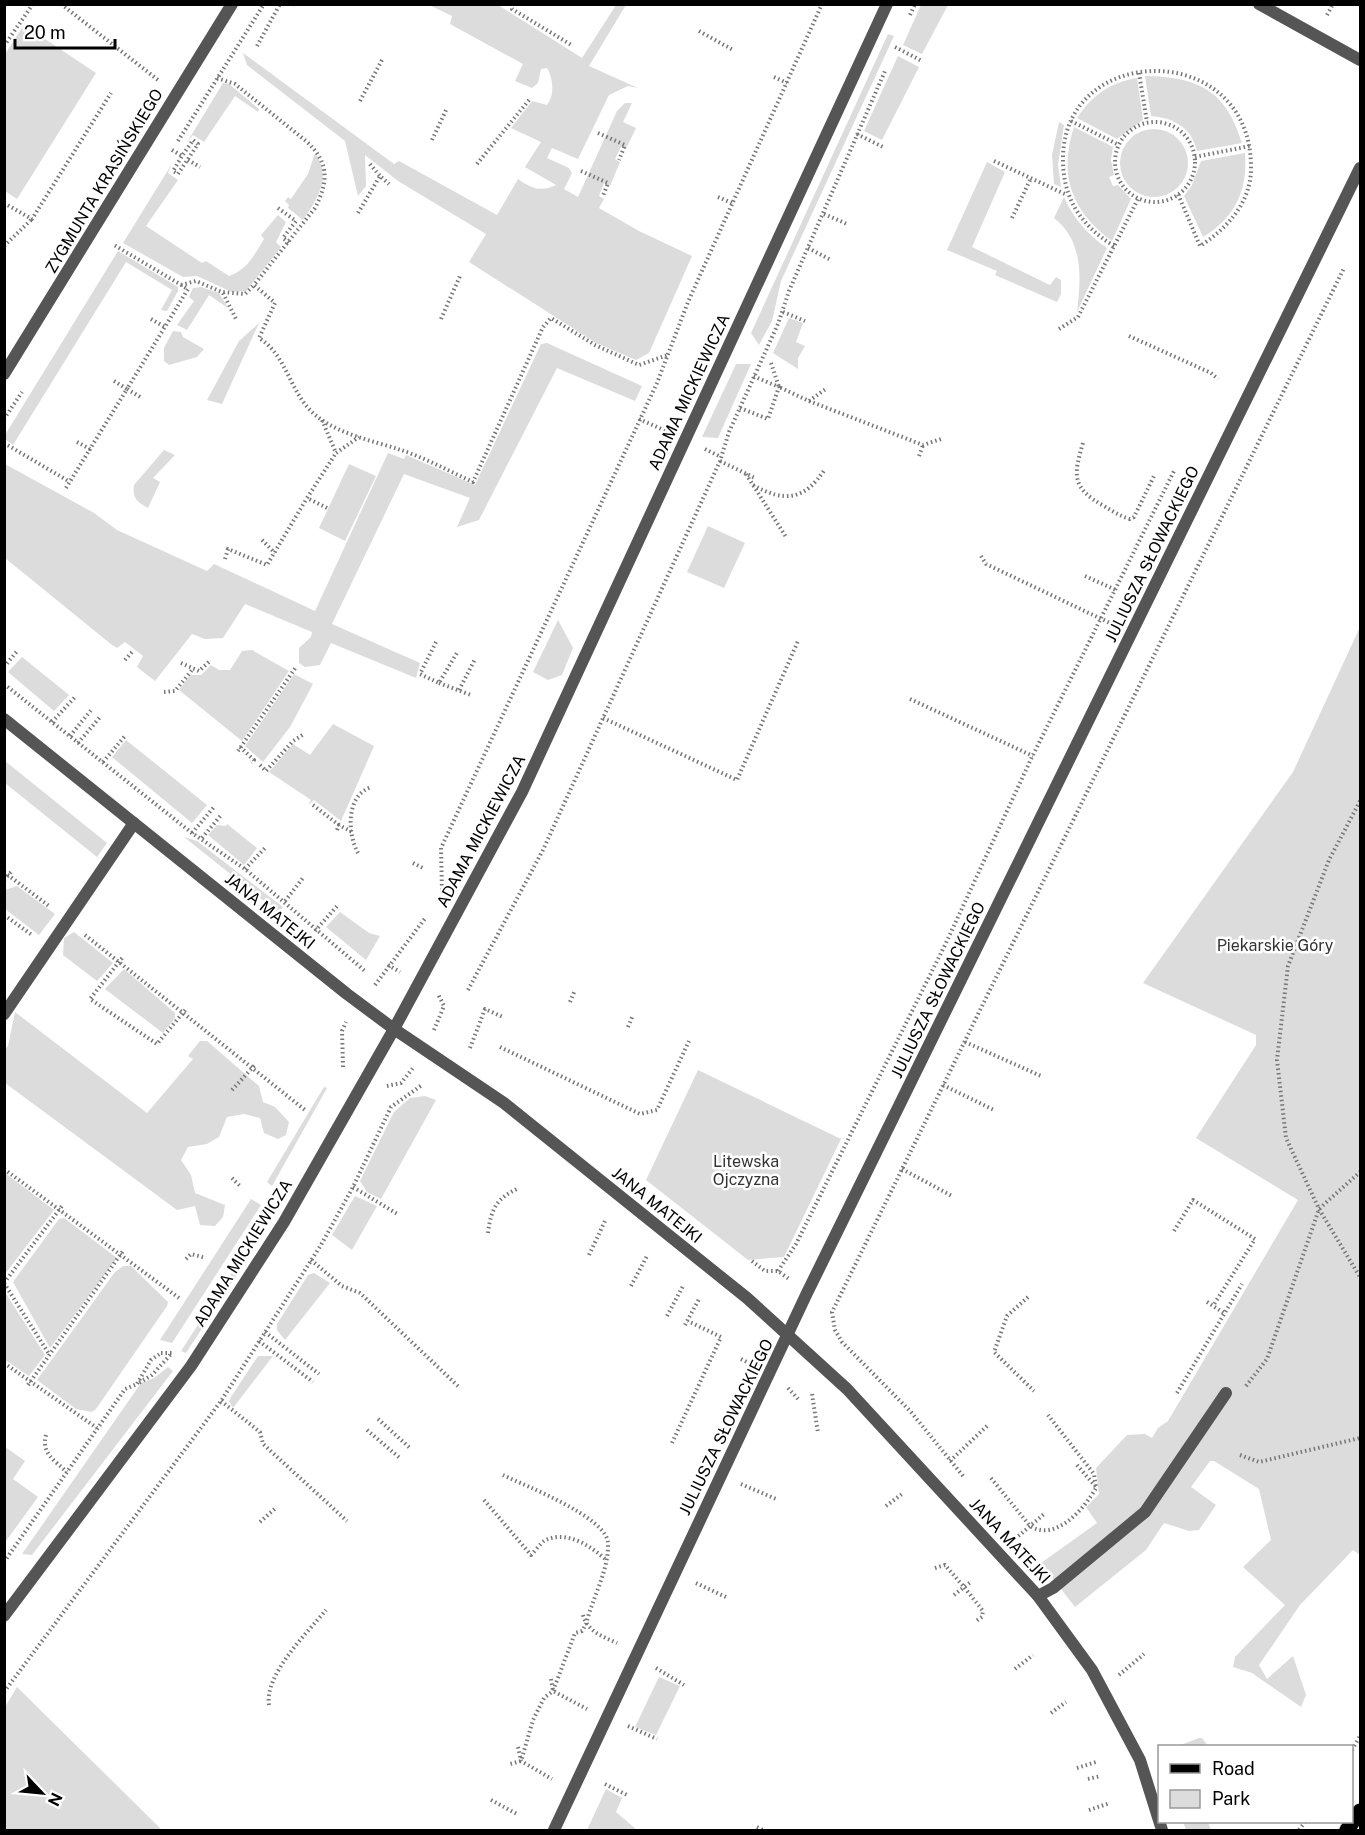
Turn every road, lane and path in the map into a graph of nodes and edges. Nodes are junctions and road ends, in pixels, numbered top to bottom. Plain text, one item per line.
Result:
1 (33, 4) edge
2 (61, 4) edge
3 (232, 4) edge
4 (280, 4) edge
5 (511, 4) edge
6 (822, 4) edge
7 (887, 4) edge
8 (915, 4) edge
9 (1258, 4) edge
10 (1332, 6) edge
11 (1327, 15) dead end
12 (906, 25) dead end
13 (699, 31) dead end
14 (898, 41) dead end
15 (4, 46) edge
16 (257, 46) dead end
17 (573, 46) dead end
18 (895, 47) junction
19 (733, 50) dead end
20 (891, 58) dead end
21 (382, 60) dead end
22 (1360, 60) edge
23 (922, 61) dead end
24 (886, 69) dead end
25 (1139, 72) junction
26 (774, 77) dead end
27 (218, 78) dead end
28 (158, 81) dead end
29 (787, 83) junction
30 (111, 93) dead end
31 (529, 100) dead end
32 (360, 101) dead end
33 (447, 108) dead end
34 (1071, 121) junction
35 (1147, 122) junction
36 (598, 132) dead end
37 (857, 134) junction
38 (432, 140) dead end
39 (1117, 144) junction
40 (1250, 146) junction
41 (883, 147) dead end
42 (172, 150) dead end
43 (182, 156) junction
44 (1195, 157) junction
45 (188, 159) junction
46 (619, 160) dead end
47 (994, 161) dead end
48 (370, 164) dead end
49 (477, 164) dead end
50 (200, 167) dead end
51 (1360, 168) edge
52 (581, 171) dead end
53 (380, 176) junction
54 (1031, 178) junction
55 (388, 184) dead end
56 (1178, 194) junction
57 (1068, 195) junction
58 (603, 196) dead end
59 (718, 197) dead end
60 (1139, 198) junction
61 (4, 202) edge
62 (732, 203) junction
63 (278, 208) dead end
64 (358, 213) dead end
65 (824, 214) junction
66 (1012, 218) dead end
67 (32, 219) junction
68 (847, 224) dead end
69 (288, 243) junction
70 (114, 245) dead end
71 (4, 246) edge
72 (1114, 246) junction
73 (808, 248) junction
74 (831, 260) dead end
75 (1344, 268) dead end
76 (460, 276) dead end
77 (181, 285) junction
78 (254, 285) junction
79 (222, 292) junction
80 (783, 312) junction
81 (151, 319) dead end
82 (441, 319) dead end
83 (237, 321) dead end
84 (805, 321) dead end
85 (165, 327) junction
86 (1059, 328) dead end
87 (1129, 336) dead end
88 (668, 354) junction
89 (771, 363) dead end
90 (4, 374) edge
91 (753, 376) junction
92 (1218, 379) dead end
93 (114, 381) dead end
94 (778, 387) junction
95 (827, 388) dead end
96 (127, 389) junction
97 (142, 398) dead end
98 (809, 400) junction
99 (740, 408) junction
100 (321, 419) junction
101 (359, 437) junction
102 (941, 439) dead end
103 (77, 442) dead end
104 (4, 443) edge
105 (1083, 443) dead end
106 (922, 445) junction
107 (90, 449) junction
108 (336, 453) junction
109 (919, 456) dead end
110 (720, 461) junction
111 (825, 469) dead end
112 (1174, 469) dead end
113 (746, 474) junction
114 (1154, 476) dead end
115 (755, 478) dead end
116 (70, 482) junction
117 (753, 485) junction
118 (66, 488) dead end
119 (307, 498) junction
120 (327, 508) dead end
121 (786, 537) dead end
122 (262, 540) dead end
123 (274, 553) junction
124 (981, 556) dead end
125 (225, 559) dead end
126 (1085, 576) dead end
127 (1116, 590) junction
128 (1101, 619) junction
129 (1132, 633) junction
130 (798, 641) dead end
131 (436, 642) dead end
132 (18, 650) dead end
133 (458, 651) dead end
134 (132, 652) dead end
135 (475, 659) dead end
136 (125, 660) dead end
137 (211, 660) dead end
138 (181, 663) dead end
139 (4, 667) edge
140 (296, 667) dead end
141 (192, 670) junction
142 (439, 683) junction
143 (4, 684) edge
144 (459, 690) junction
145 (164, 692) dead end
146 (471, 695) dead end
147 (76, 696) dead end
148 (910, 699) dead end
149 (92, 709) dead end
150 (101, 716) dead end
151 (603, 718) junction
152 (4, 719) edge
153 (52, 722) junction
154 (304, 734) dead end
155 (70, 736) junction
156 (125, 736) dead end
157 (78, 743) junction
158 (1033, 756) junction
159 (103, 762) junction
160 (251, 762) dead end
161 (260, 765) dead end
162 (372, 786) dead end
163 (1360, 801) edge
164 (313, 805) dead end
165 (213, 807) dead end
166 (222, 814) dead end
167 (134, 823) junction
168 (352, 832) junction
169 (192, 833) junction
170 (202, 838) junction
171 (265, 848) dead end
172 (358, 853) dead end
173 (413, 863) dead end
174 (423, 868) dead end
175 (245, 869) junction
176 (8, 872) edge
177 (303, 878) dead end
178 (4, 880) edge
179 (440, 896) dead end
180 (285, 901) junction
181 (337, 906) dead end
182 (52, 908) dead end
183 (433, 909) dead end
184 (4, 915) edge
185 (315, 931) junction
186 (49, 948) junction
187 (101, 948) dead end
188 (120, 960) junction
189 (365, 971) dead end
190 (375, 984) dead end
191 (430, 989) dead end
192 (468, 990) dead end
193 (575, 990) dead end
194 (570, 1002) dead end
195 (184, 1011) junction
196 (4, 1014) edge
197 (633, 1015) dead end
198 (502, 1017) dead end
199 (436, 1026) dead end
200 (628, 1027) dead end
201 (394, 1029) junction
202 (688, 1041) dead end
203 (965, 1042) junction
204 (500, 1047) dead end
205 (470, 1048) dead end
206 (253, 1067) junction
207 (409, 1074) dead end
208 (1041, 1076) dead end
209 (379, 1083) dead end
210 (422, 1085) dead end
211 (943, 1085) junction
212 (232, 1090) dead end
213 (305, 1110) dead end
214 (994, 1110) dead end
215 (902, 1169) junction
216 (4, 1170) edge
217 (1360, 1172) edge
218 (232, 1178) dead end
219 (241, 1187) dead end
220 (353, 1187) junction
221 (519, 1188) dead end
222 (952, 1196) dead end
223 (61, 1208) junction
224 (1319, 1209) junction
225 (399, 1215) dead end
226 (604, 1221) dead end
227 (1174, 1231) dead end
228 (488, 1233) dead end
229 (122, 1254) junction
230 (589, 1255) dead end
231 (647, 1256) dead end
232 (206, 1258) dead end
233 (186, 1259) dead end
234 (311, 1260) junction
235 (752, 1261) dead end
236 (778, 1271) junction
237 (1360, 1277) edge
238 (788, 1279) dead end
239 (4, 1283) edge
240 (1242, 1284) dead end
241 (631, 1286) dead end
242 (683, 1286) dead end
243 (1028, 1297) dead end
244 (179, 1298) dead end
245 (699, 1299) dead end
246 (1207, 1302) dead end
247 (1213, 1306) junction
248 (1224, 1313) junction
249 (667, 1316) dead end
250 (265, 1332) junction
251 (789, 1335) junction
252 (259, 1341) junction
253 (49, 1354) junction
254 (4, 1364) edge
255 (868, 1368) dead end
256 (319, 1374) dead end
257 (313, 1382) dead end
258 (29, 1383) junction
259 (136, 1384) junction
260 (460, 1388) dead end
261 (789, 1390) dead end
262 (1034, 1390) dead end
263 (1177, 1393) dead end
264 (1226, 1393) dead end
265 (1241, 1393) dead end
266 (812, 1394) dead end
267 (798, 1399) dead end
268 (221, 1401) junction
269 (1048, 1415) dead end
270 (378, 1419) dead end
271 (988, 1425) dead end
272 (97, 1428) junction
273 (368, 1430) dead end
274 (818, 1433) dead end
275 (46, 1435) dead end
276 (1360, 1438) edge
277 (672, 1443) dead end
278 (410, 1448) dead end
279 (1240, 1455) dead end
280 (401, 1460) dead end
281 (950, 1461) dead end
282 (1077, 1465) dead end
283 (67, 1472) junction
284 (503, 1475) dead end
285 (721, 1476) junction
286 (991, 1478) dead end
287 (1096, 1488) junction
288 (902, 1494) dead end
289 (484, 1500) dead end
290 (776, 1500) dead end
291 (885, 1506) dead end
292 (277, 1507) dead end
293 (1044, 1514) dead end
294 (346, 1521) dead end
295 (260, 1522) dead end
296 (1030, 1526) junction
297 (1014, 1540) dead end
298 (606, 1560) junction
299 (4, 1562) edge
300 (935, 1568) dead end
301 (675, 1574) junction
302 (972, 1581) dead end
303 (964, 1587) junction
304 (954, 1595) dead end
305 (1038, 1596) junction
306 (728, 1598) dead end
307 (326, 1610) dead end
308 (583, 1615) dead end
309 (4, 1616) edge
310 (976, 1621) dead end
311 (586, 1624) junction
312 (594, 1633) dead end
313 (1144, 1654) dead end
314 (1033, 1655) dead end
315 (1015, 1669) dead end
316 (1116, 1677) dead end
317 (4, 1692) edge
318 (1066, 1702) dead end
319 (269, 1705) dead end
320 (1051, 1713) dead end
321 (633, 1728) dead end
322 (657, 1739) dead end
323 (518, 1747) dead end
324 (521, 1761) junction
325 (1096, 1762) dead end
326 (510, 1764) dead end
327 (1077, 1768) dead end
328 (1101, 1776) dead end
329 (1088, 1779) dead end
330 (605, 1784) dead end
331 (574, 1789) junction
332 (628, 1796) dead end
333 (491, 1800) dead end
334 (1110, 1803) dead end
335 (1089, 1810) dead end
336 (517, 1814) dead end
337 (1158, 1818) edge
338 (757, 1827) dead end
339 (554, 1830) edge
340 (763, 1830) edge

1 - 15 path
2 - 28 path
3 - 90 street, ZYGMUNTA KRASIŃSKIEGO
4 - 16 path
5 - 17 path
6 - 29 path
7 - 201 street, ADAMA MICKIEWICZA
8 - 12 path
9 - 22 street
10 - 11 path
13 - 19 path
14 - 18 path
18 - 20 path
18 - 23 path
21 - 32 path
24 - 37 path
25 - 34 path
25 - 35 path
25 - 40 path
26 - 29 path
27 - 69 path
29 - 62 path
30 - 67 path
31 - 49 path
33 - 38 path
34 - 39 path
34 - 57 path
35 - 39 path
35 - 44 path
36 - 46 path
37 - 41 path
37 - 65 path
39 - 60 path
40 - 44 path
40 - 56 path
42 - 43 path
43 - 45 path
43 - 45 path
44 - 56 path
45 - 50 path
47 - 54 path
48 - 53 path
51 - 129 street, JULIUSZA SŁOWACKIEGO
52 - 58 path
53 - 55 path
53 - 64 path
54 - 57 path
54 - 66 path
56 - 60 path
57 - 72 path
59 - 62 path
60 - 72 path
61 - 67 path
62 - 88 path
63 - 69 path
65 - 68 path
65 - 73 path
67 - 71 path
69 - 78 path
70 - 77 path
72 - 86 path
73 - 74 path
73 - 80 path
75 - 203 path
76 - 82 path
77 - 79 path
77 - 85 path
78 - 79 path
78 - 100 path
79 - 83 path
80 - 84 path
80 - 91 path
81 - 85 path
85 - 96 path
87 - 92 path
88 - 101 path
88 - 179 path
89 - 94 path
91 - 94 path
91 - 99 path
93 - 96 path
94 - 98 path
94 - 99 path
95 - 98 path
96 - 97 path
96 - 107 path
98 - 106 path
99 - 110 path
100 - 101 path
100 - 108 path
101 - 108 path
102 - 106 path
103 - 107 path
104 - 116 path
105 - 114 path
106 - 109 path
107 - 116 path
108 - 119 path
110 - 113 path
110 - 151 path
111 - 117 path
112 - 127 path
113 - 115 path
113 - 117 path
116 - 118 path
117 - 121 path
119 - 120 path
119 - 123 path
122 - 123 path
123 - 125 path
124 - 128 path
126 - 127 path
127 - 128 path
128 - 129 path
128 - 158 path
129 - 251 street, JULIUSZA SŁOWACKIEGO
130 - 151 path
131 - 142 path
132 - 139 path
133 - 142 path
134 - 136 path
135 - 144 path
137 - 141 path
138 - 141 path
140 - 160 path
141 - 145 path
142 - 144 path
143 - 153 path
144 - 146 path
147 - 153 path
148 - 158 path
149 - 155 path
150 - 157 path
151 - 192 path
152 - 167 street, JANA MATEJKI
153 - 155 path
154 - 161 path
155 - 157 path
156 - 159 path
157 - 159 path
158 - 236 path
159 - 169 path
162 - 168 path
163 - 224 path
164 - 168 path
165 - 169 path
166 - 170 path
167 - 186 street
167 - 201 street, JANA MATEJKI
168 - 172 path
169 - 170 path
170 - 175 path
171 - 175 path
173 - 174 path
175 - 180 path
176 - 178 path
176 - 182 path
177 - 180 path
180 - 185 path
181 - 185 path
183 - 190 path
184 - 186 path
185 - 189 path
186 - 196 street
187 - 188 path
188 - 195 path
188 - 195 path
191 - 199 path
193 - 194 path
195 - 206 path
197 - 200 path
198 - 205 path
201 - 251 street, JANA MATEJKI
201 - 309 street, ADAMA MICKIEWICZA
202 - 204 path
203 - 208 path
203 - 211 path
206 - 212 path
206 - 213 path
207 - 209 path
210 - 220 path
211 - 214 path
211 - 215 path
215 - 222 path
215 - 255 path
216 - 223 path
217 - 224 path
218 - 219 path
220 - 225 path
220 - 234 path
221 - 228 path
223 - 229 path
223 - 239 path
224 - 237 path
224 - 265 path
226 - 230 path
227 - 247 path
229 - 244 path
229 - 253 path
231 - 241 path
232 - 233 path
234 - 250 path
234 - 260 path
235 - 236 path
236 - 238 path
239 - 253 path
240 - 248 path
242 - 249 path
243 - 262 path
245 - 277 path
246 - 247 path
247 - 248 path
248 - 263 path
250 - 252 path
250 - 256 path
251 - 285 street, JULIUSZA SŁOWACKIEGO
251 - 305 street, JANA MATEJKI
252 - 257 path
252 - 268 path
253 - 258 path
254 - 258 path
258 - 272 path
259 - 259 path
259 - 272 path
261 - 267 path
264 - 305 street
266 - 274 path
268 - 294 path
268 - 317 path
269 - 287 path
270 - 278 path
271 - 281 path
272 - 283 path
273 - 280 path
275 - 283 path
276 - 279 path
282 - 287 path
283 - 299 path
284 - 298 path
285 - 290 path
285 - 301 street, JULIUSZA SŁOWACKIEGO
286 - 296 path
287 - 296 path
288 - 291 path
289 - 298 path
292 - 295 path
293 - 296 path
296 - 297 path
298 - 311 path
300 - 303 path
301 - 306 path
301 - 331 street, JULIUSZA SŁOWACKIEGO
302 - 303 path
303 - 304 path
303 - 310 path
305 - 337 street, JANA MATEJKI
307 - 319 path
308 - 311 path
311 - 312 path
311 - 324 path
313 - 316 path
314 - 315 path
318 - 320 path
321 - 322 path
323 - 324 path
324 - 326 path
324 - 331 path
325 - 327 path
328 - 329 path
330 - 332 path
331 - 339 street, JULIUSZA SŁOWACKIEGO
333 - 336 path
334 - 335 path
338 - 340 path

